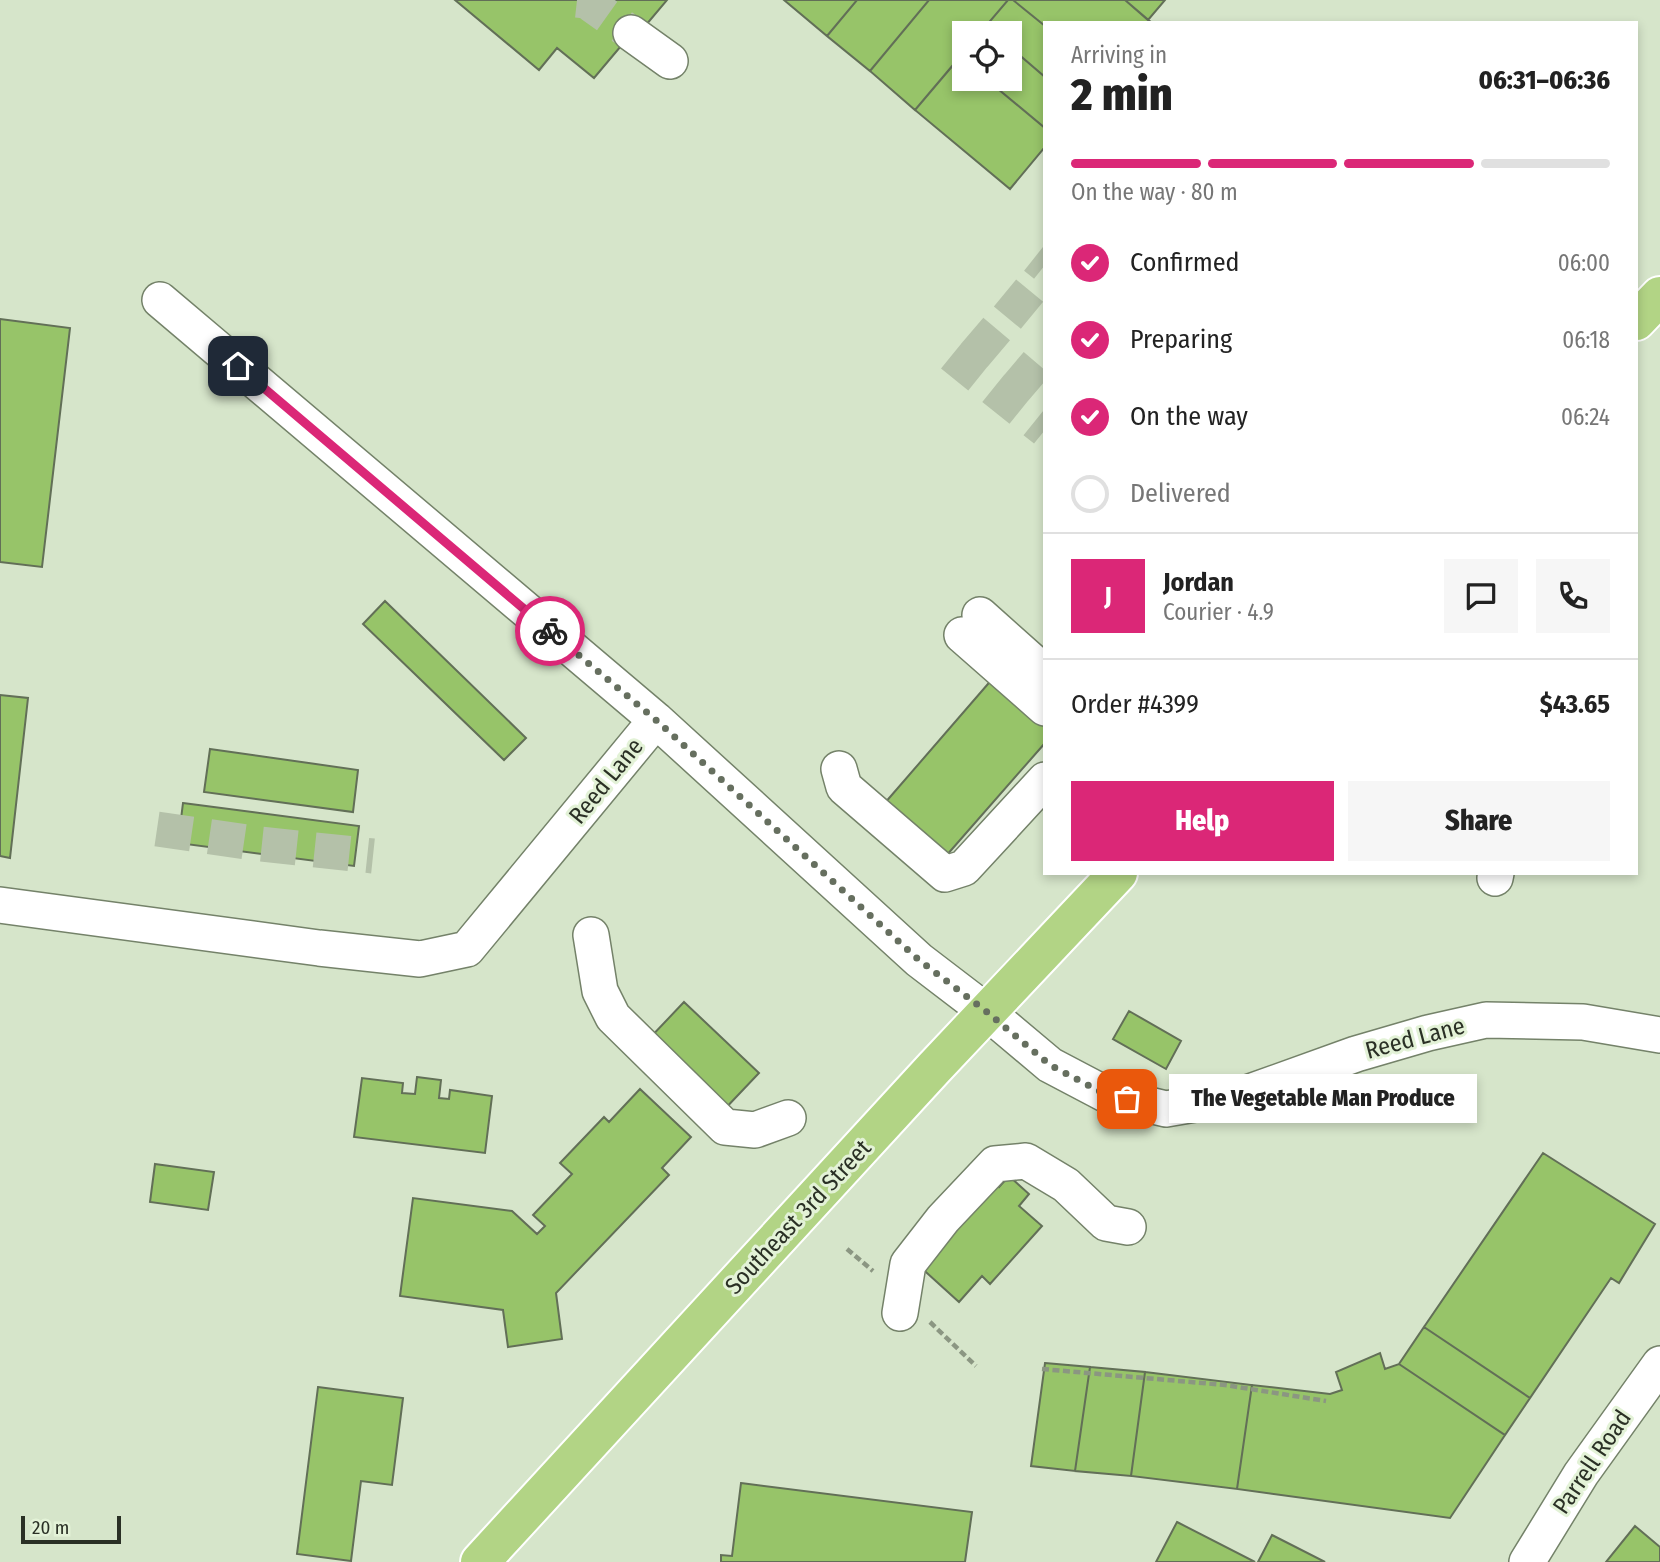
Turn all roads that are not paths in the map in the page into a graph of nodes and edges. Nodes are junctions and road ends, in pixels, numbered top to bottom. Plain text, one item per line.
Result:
1 (631, 33) tunnel mouth
2 (670, 61) dead end
3 (1660, 296) edge
4 (160, 300) dead end
5 (1638, 319) edge
6 (1043, 672) edge
7 (1043, 706) edge
8 (656, 720) junction
9 (839, 769) dead end
10 (1043, 782) edge
11 (1116, 875) edge
12 (0, 905) edge
13 (591, 935) dead end
14 (987, 1012) junction
15 (1660, 1035) edge
16 (788, 1118) dead end
17 (1128, 1227) dead end
18 (913, 1315) road end
19 (1660, 1364) edge
20 (480, 1562) edge
21 (1527, 1562) edge

1 - 2 street
3 - 5 main road
4 - 8 street
6 - 7 street
8 - 12 street, Reed Lane
8 - 14 street, Reed Lane
9 - 10 street
11 - 14 main road, Southeast 3rd Street
13 - 16 street
14 - 15 street, Reed Lane
14 - 20 main road, Southeast 3rd Street
17 - 18 street
19 - 21 street, Parrell Road

